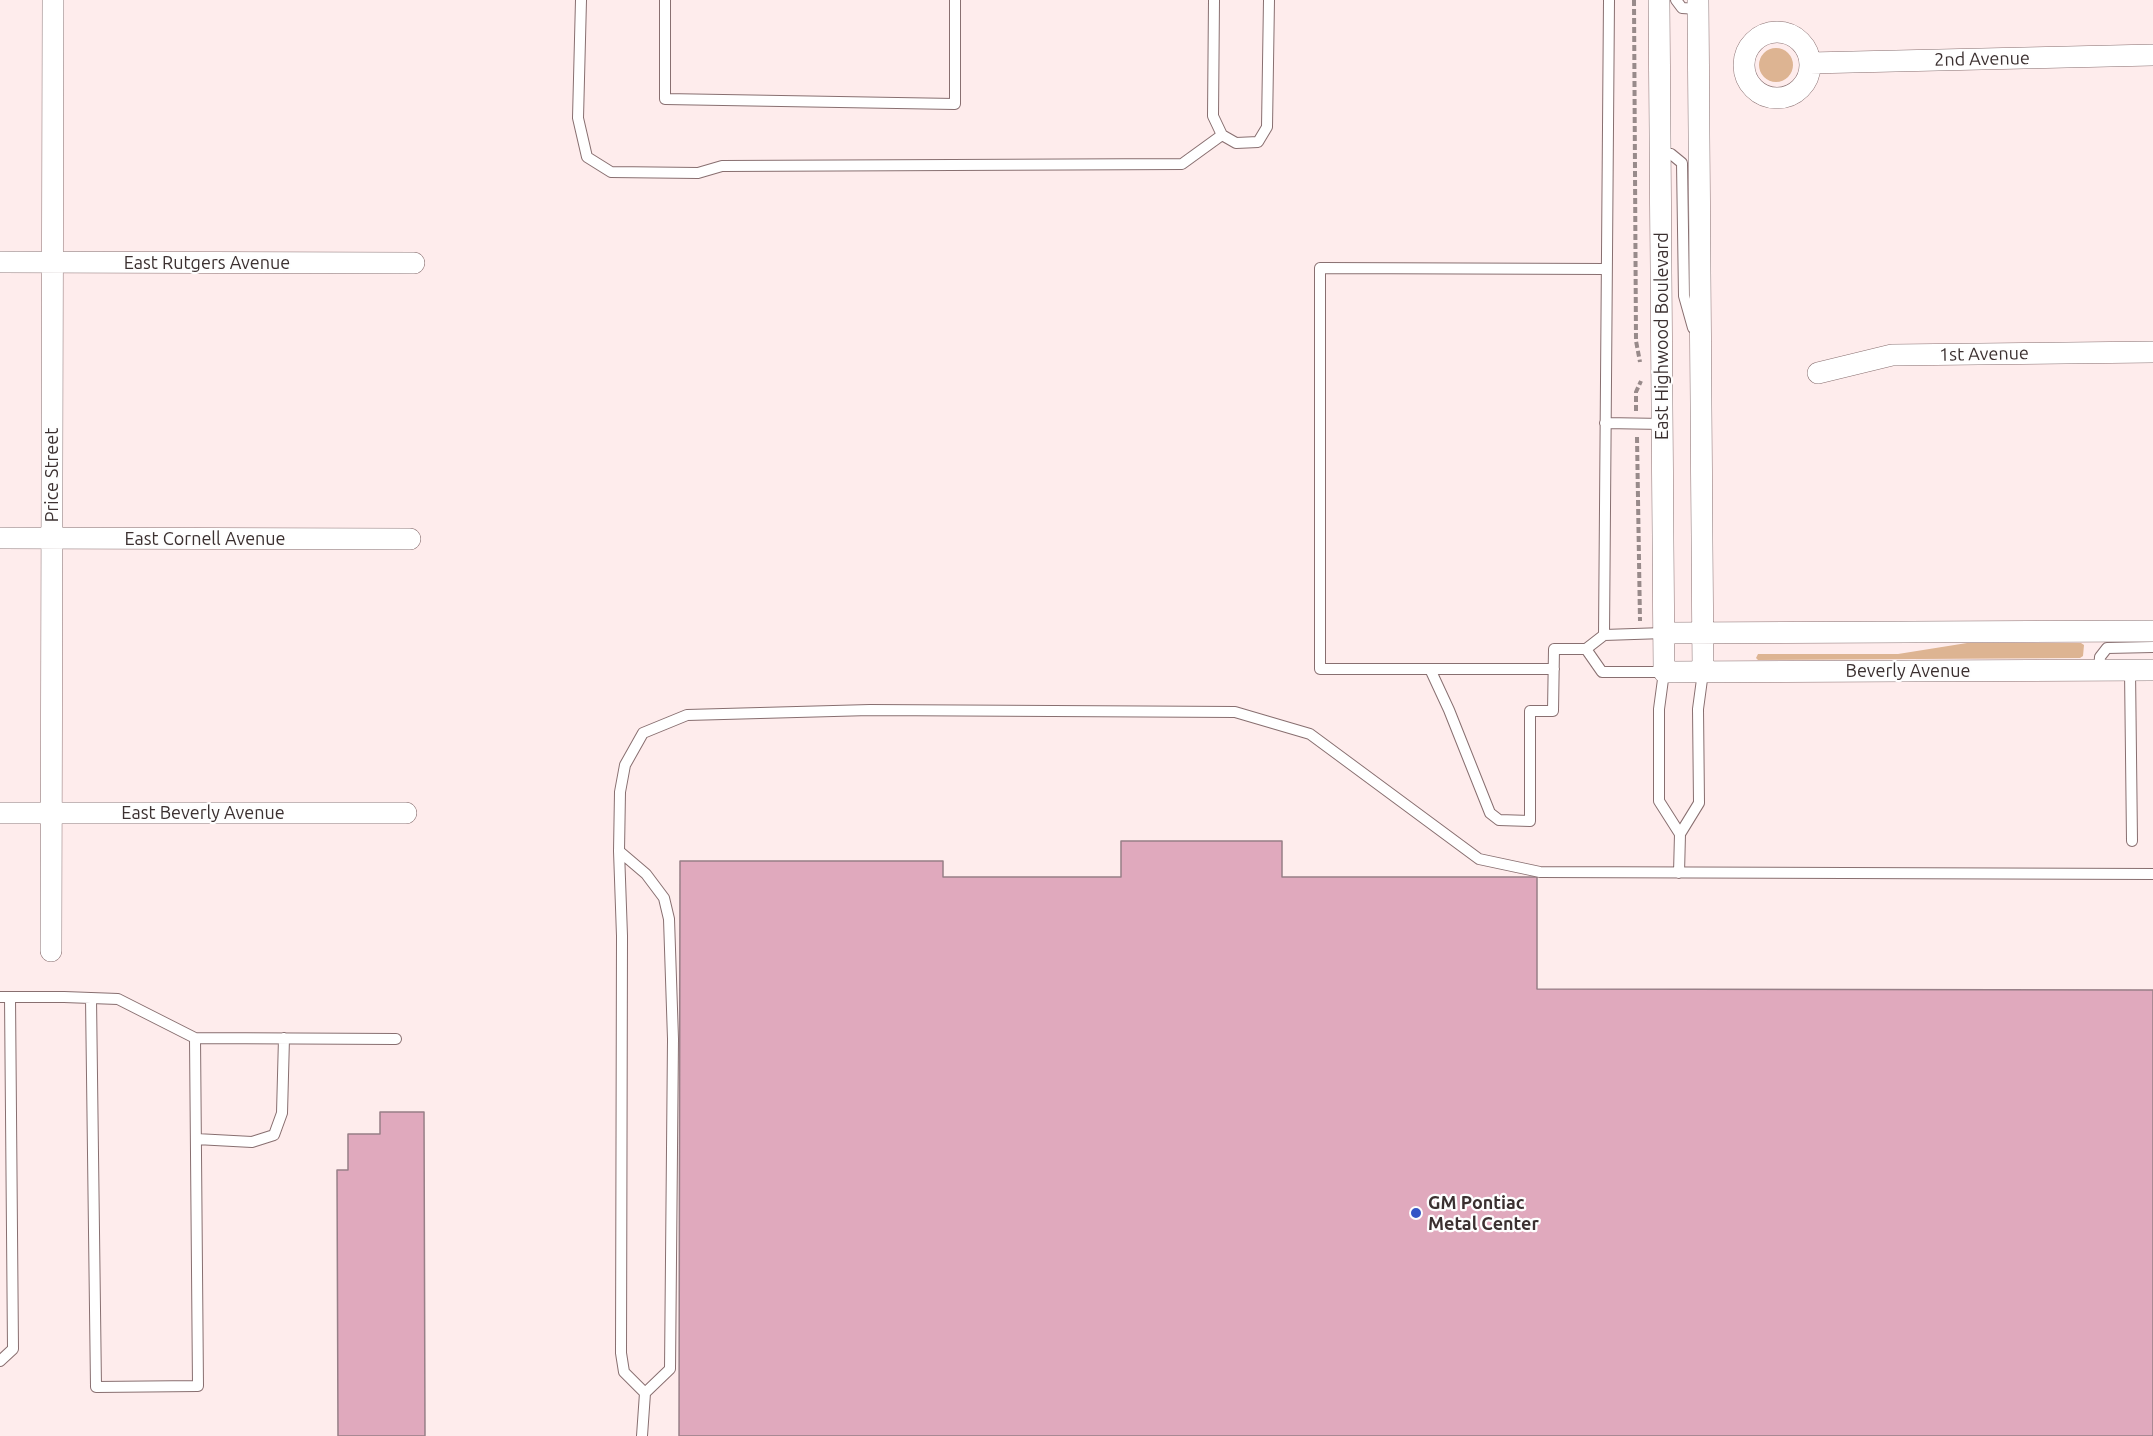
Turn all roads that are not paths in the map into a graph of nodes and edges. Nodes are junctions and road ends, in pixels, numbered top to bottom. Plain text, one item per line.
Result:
1 (53, 0) edge
2 (581, 0) edge
3 (665, 0) edge
4 (955, 0) edge
5 (1214, 0) edge
6 (1269, 0) edge
7 (1609, 0) edge
8 (1659, 0) edge
9 (1676, 0) edge
10 (1698, 5) edge
11 (2153, 55) edge
12 (1810, 63) dead end
13 (1222, 135) junction
14 (1660, 153) junction
15 (0, 262) edge
16 (53, 262) junction
17 (414, 263) dead end
18 (1606, 268) junction
19 (2153, 352) edge
20 (1701, 361) junction
21 (1818, 373) dead end
22 (1605, 423) junction
23 (1662, 424) junction
24 (0, 538) edge
25 (52, 538) junction
26 (410, 539) dead end
27 (2153, 631) edge
28 (1664, 633) junction
29 (1703, 633) junction
30 (1604, 635) junction
31 (2153, 647) edge
32 (1586, 649) junction
33 (1430, 669) junction
34 (1554, 669) junction
35 (2099, 670) junction
36 (2130, 670) junction
37 (2153, 670) edge
38 (1664, 672) junction
39 (1703, 672) junction
40 (0, 813) edge
41 (51, 813) junction
42 (406, 813) dead end
43 (1680, 834) junction
44 (2132, 841) dead end
45 (619, 851) junction
46 (1679, 873) junction
47 (2153, 874) edge
48 (51, 951) dead end
49 (5, 997) edge
50 (91, 998) junction
51 (195, 1038) junction
52 (284, 1038) junction
53 (396, 1039) dead end
54 (5, 1066) edge
55 (196, 1139) junction
56 (0, 1361) edge
57 (645, 1393) junction
58 (642, 1436) edge

1 - 16 street, Price Street
2 - 13 lane
3 - 4 lane
5 - 13 lane
6 - 13 lane
7 - 18 lane
8 - 14 street, East Highwood Boulevard
9 - 10 lane
10 - 20 street
11 - 12 street, 2nd Avenue
14 - 20 lane
14 - 23 street, East Highwood Boulevard
15 - 16 street, East Rutgers Avenue
16 - 17 street, East Rutgers Avenue
16 - 25 street, Price Street
18 - 22 lane
18 - 33 lane
19 - 21 street, 1st Avenue
20 - 29 street
22 - 23 lane
22 - 30 lane
23 - 28 street, East Highwood Boulevard
24 - 25 street, East Cornell Avenue
25 - 26 street, East Cornell Avenue
25 - 41 street, Price Street
27 - 29 street
28 - 29 street
28 - 30 lane
28 - 38 street, East Highwood Boulevard
29 - 39 street
30 - 32 lane
31 - 35 lane
32 - 34 lane
32 - 38 lane
33 - 34 lane
33 - 34 lane
35 - 36 street, Beverly Avenue
35 - 39 street, Beverly Avenue
36 - 37 street, Beverly Avenue
36 - 44 lane
38 - 39 street, Beverly Avenue
38 - 43 lane
39 - 43 lane
40 - 41 street, East Beverly Avenue
41 - 42 street, East Beverly Avenue
41 - 48 street, Price Street
43 - 46 lane
45 - 46 lane
45 - 57 lane
45 - 57 lane
46 - 47 lane
49 - 50 lane
49 - 54 lane
50 - 51 lane
50 - 55 lane
51 - 52 lane
51 - 55 lane
52 - 53 lane
52 - 55 lane
54 - 56 lane
57 - 58 lane

